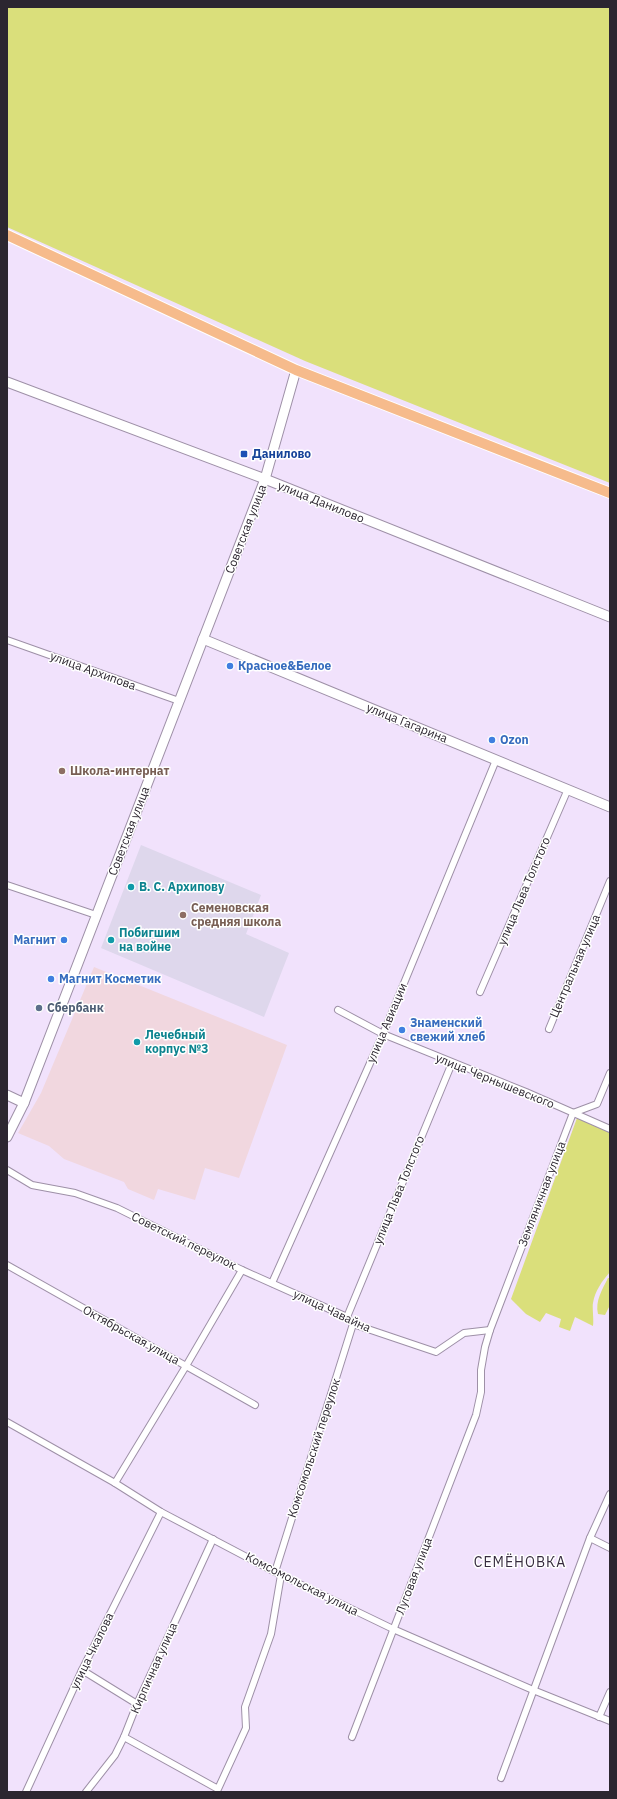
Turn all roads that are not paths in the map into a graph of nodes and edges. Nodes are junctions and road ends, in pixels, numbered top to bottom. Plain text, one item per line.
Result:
1 (7, 235) edge
2 (296, 370) junction
3 (7, 382) edge
4 (265, 479) junction
5 (610, 493) edge
6 (610, 617) edge
7 (7, 640) edge
8 (203, 640) junction
9 (179, 701) junction
10 (496, 760) junction
11 (568, 789) junction
12 (610, 807) edge
13 (610, 881) edge
14 (7, 885) edge
15 (96, 916) junction
16 (480, 992) dead end
17 (338, 1010) dead end
18 (549, 1029) dead end
19 (383, 1034) junction
20 (452, 1063) junction
21 (610, 1073) edge
22 (7, 1095) edge
23 (24, 1102) junction
24 (573, 1113) junction
25 (610, 1129) edge
26 (7, 1136) edge
27 (7, 1170) edge
28 (7, 1265) edge
29 (242, 1270) junction
30 (272, 1283) junction
31 (347, 1317) junction
32 (353, 1324) junction
33 (490, 1330) junction
34 (186, 1366) junction
35 (255, 1405) dead end
36 (476, 1414) joint
37 (7, 1422) edge
38 (115, 1483) junction
39 (610, 1494) edge
40 (161, 1512) junction
41 (590, 1538) junction
42 (213, 1539) junction
43 (610, 1548) edge
44 (275, 1572) junction
45 (281, 1575) junction
46 (393, 1629) junction
47 (82, 1670) junction
48 (533, 1690) junction
49 (610, 1692) edge
50 (137, 1704) junction
51 (599, 1717) junction
52 (610, 1721) edge
53 (352, 1737) dead end
54 (124, 1738) junction
55 (501, 1778) dead end
56 (26, 1792) edge
57 (86, 1792) edge

1 - 2 main road
2 - 4 main road, Советская улица
2 - 5 main road
3 - 4 main road, улица Данилово
4 - 6 main road, улица Данилово
4 - 8 main road, Советская улица
7 - 9 street, улица Архипова
8 - 9 main road, Советская улица
8 - 10 main road, улица Гагарина
9 - 15 main road, Советская улица
10 - 11 main road, улица Гагарина
10 - 19 street, улица Авиации
11 - 12 main road, улица Гагарина
11 - 16 street, улица Льва Толстого
13 - 18 street, Центральная улица
14 - 15 street
15 - 23 main road, Советская улица
17 - 19 street, улица Чернышевского
19 - 20 street, улица Чернышевского
19 - 30 street, улица Авиации
20 - 24 street, улица Чернышевского
20 - 31 street, улица Льва Толстого
21 - 24 street
22 - 23 main road
23 - 26 main road, Советская улица
24 - 25 street, улица Чернышевского
24 - 33 street, Земляничная улица
27 - 29 street, Советский переулок
28 - 34 street, Октябрьская улица
29 - 30 street, улица Чавайна
29 - 34 street, Советский переулок
30 - 31 street, улица Чавайна
31 - 32 street, улица Чавайна
32 - 33 street, улица Чавайна
32 - 44 street, Комсомольский переулок
33 - 36 street, Земляничная улица
34 - 35 street, Октябрьская улица
34 - 38 street, Советский переулок
36 - 46 street, Луговая улица
37 - 38 street, Комсомольская улица
38 - 40 street, Комсомольская улица
39 - 41 street
40 - 42 street, Комсомольская улица
40 - 47 street, улица Чкалова
41 - 43 street
41 - 48 street
42 - 44 street, Комсомольская улица
42 - 50 street, Кирпичная улица
44 - 45 street, Комсомольская улица
45 - 46 street, Комсомольская улица
45 - 54 street
46 - 48 street, Комсомольская улица
46 - 53 street, Луговая улица
47 - 50 street
47 - 56 street, улица Чкалова
48 - 51 street, Комсомольская улица
48 - 55 street
49 - 51 street
50 - 54 street, Кирпичная улица
51 - 52 street, Комсомольская улица
54 - 57 street, Кирпичная улица

